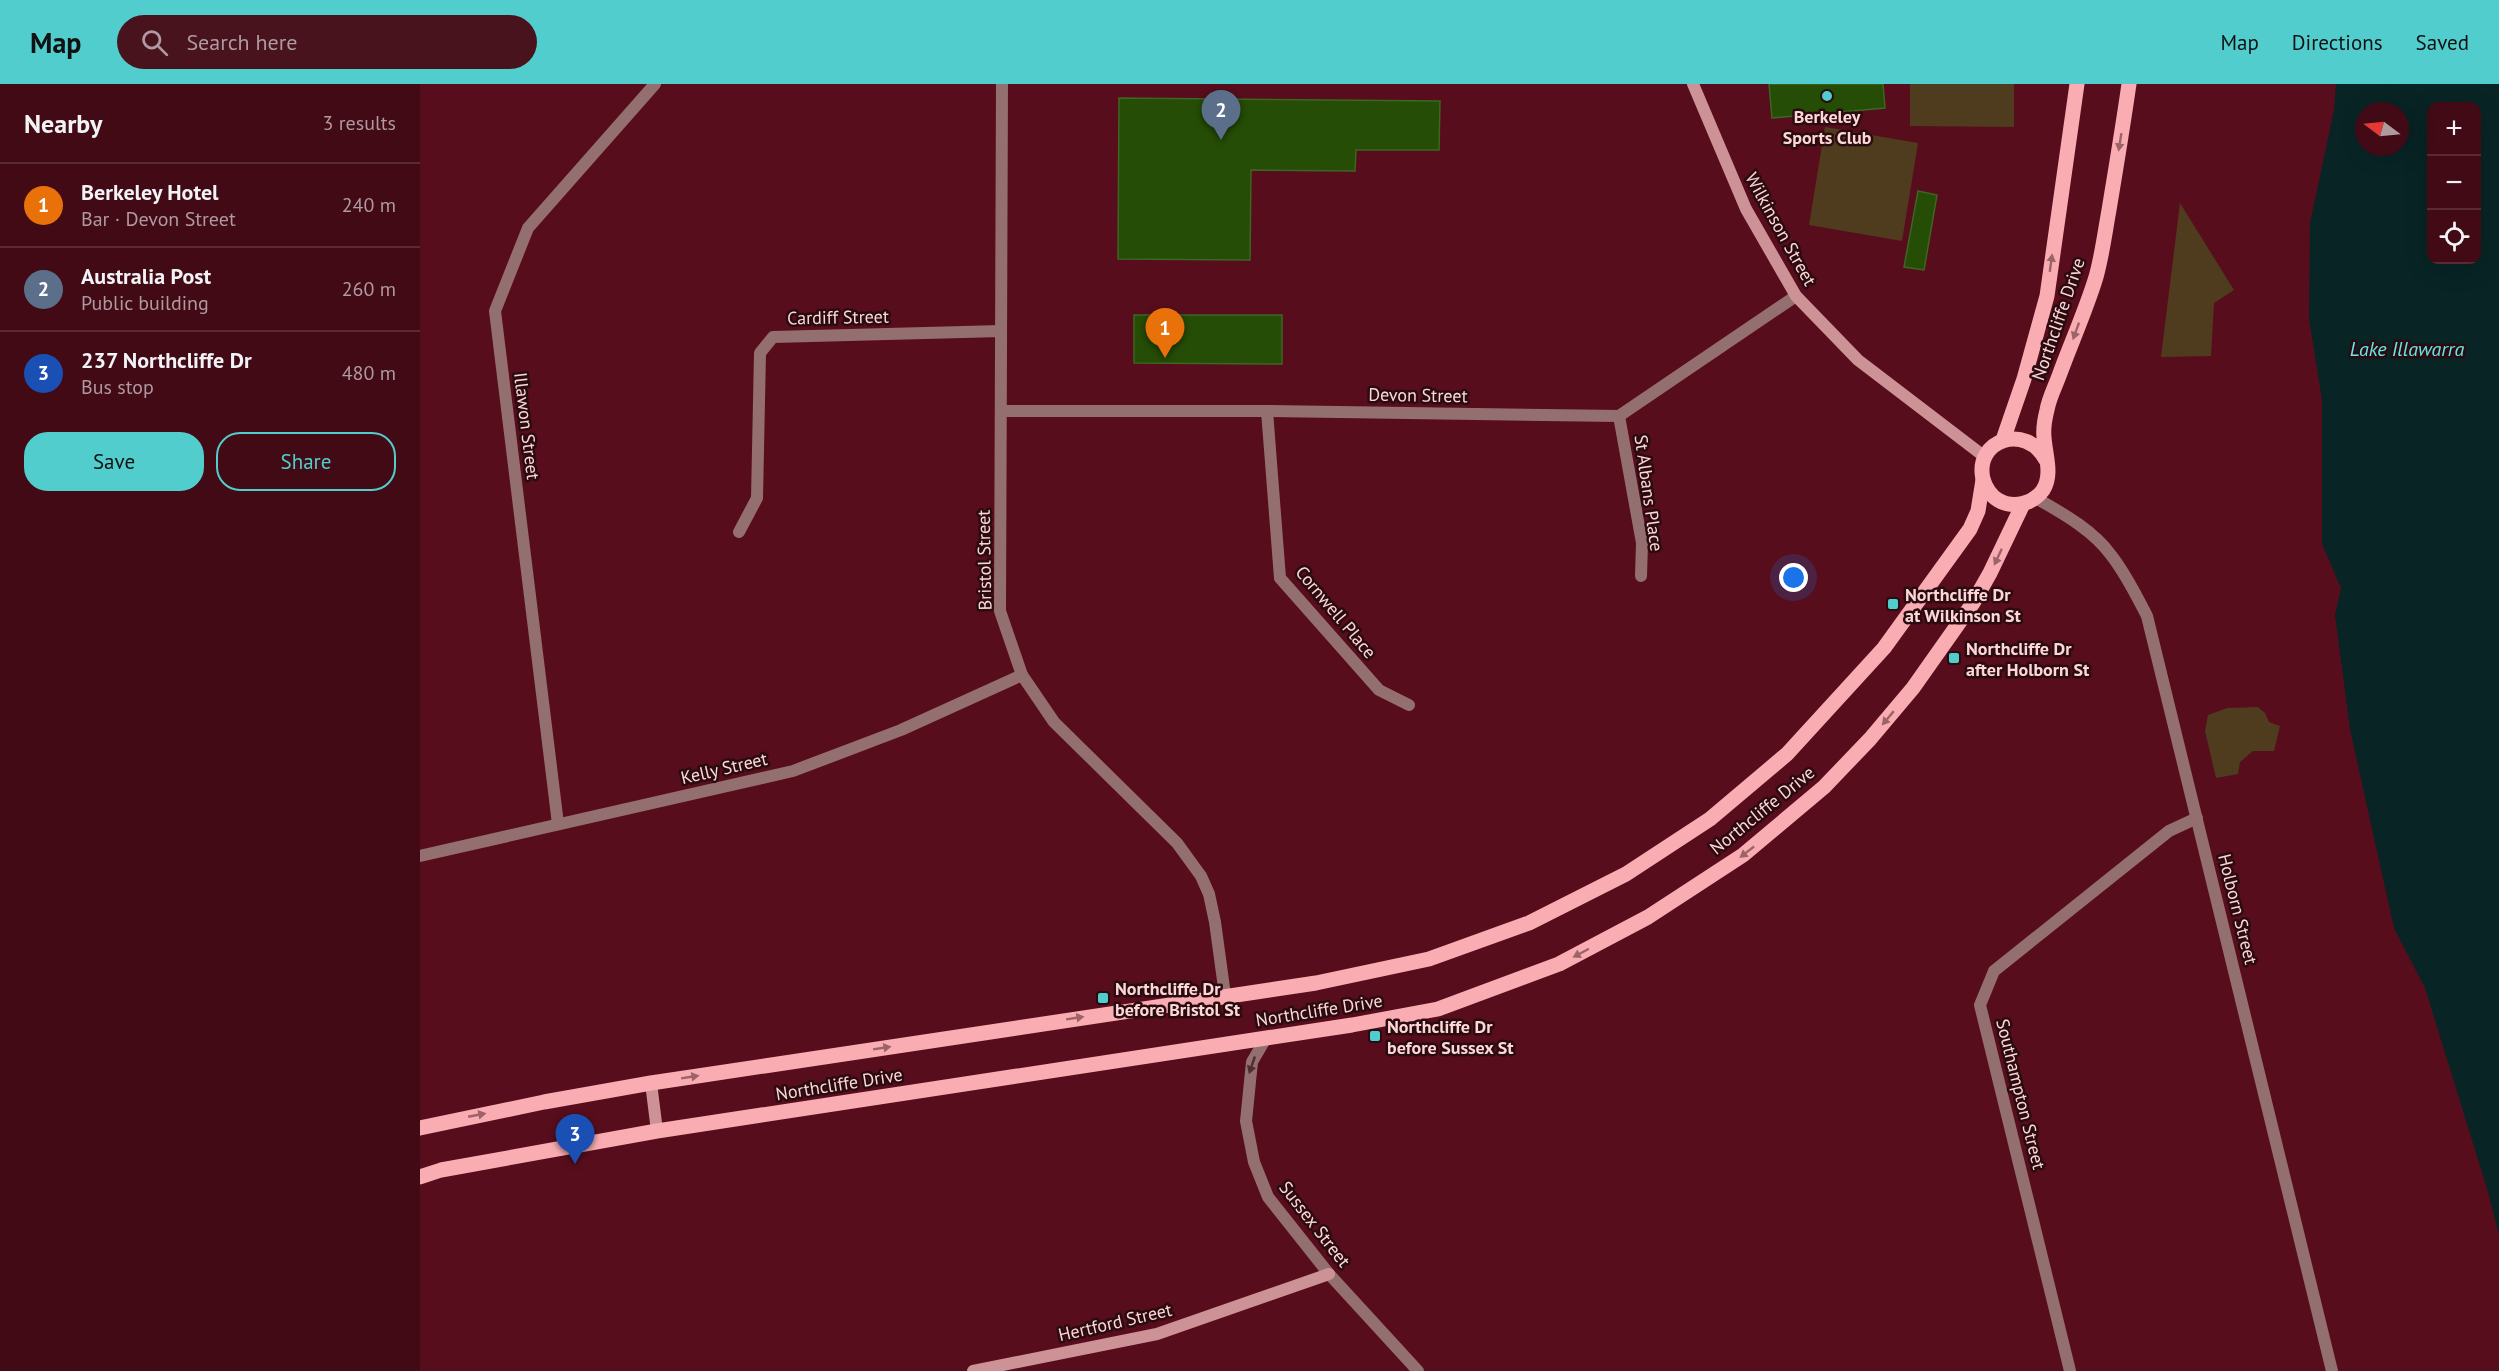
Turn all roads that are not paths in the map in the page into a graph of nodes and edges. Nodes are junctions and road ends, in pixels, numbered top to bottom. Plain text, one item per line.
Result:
1 (655, 84) edge
2 (1002, 84) edge
3 (1693, 84) edge
4 (2077, 84) edge
5 (2129, 84) edge
6 (1796, 296) junction
7 (1001, 331) junction
8 (1002, 411) junction
9 (1267, 411) junction
10 (1619, 416) junction
11 (2003, 440) junction
12 (1985, 457) junction
13 (2046, 460) junction
14 (1983, 480) junction
15 (2030, 501) junction
16 (739, 532) dead end
17 (1641, 576) dead end
18 (1022, 675) junction
19 (1409, 705) dead end
20 (2197, 818) junction
21 (558, 824) junction
22 (420, 856) edge
23 (1225, 995) junction
24 (1266, 1038) junction
25 (651, 1083) junction
26 (420, 1128) edge
27 (657, 1131) junction
28 (420, 1177) edge
29 (1329, 1274) junction
30 (974, 1371) edge
31 (1418, 1371) edge
32 (2070, 1371) edge
33 (2332, 1371) edge

1 - 21 street, Illawon Street
2 - 7 street, Bristol Street
3 - 6 street, Wilkinson Street
11 -> 4 main road, Northcliffe Drive
5 -> 13 main road, Northcliffe Drive
6 - 10 street
6 - 12 street, Wilkinson Street
7 - 8 street, Bristol Street
7 - 16 street, Cardiff Street
8 - 9 street, Devon Street
8 - 18 street, Bristol Street
9 - 10 street, Devon Street
9 - 19 street, Cornwell Place
10 - 17 street, St Albans Place
11 - 12 main road
11 - 13 main road
12 - 14 main road
13 - 15 main road
14 - 15 main road
14 - 23 main road, Northcliffe Drive
15 - 20 street, Holborn Street
15 -> 24 main road, Northcliffe Drive
18 - 21 street, Kelly Street
18 - 23 street, Bristol Street
20 - 32 street, Southampton Street
20 - 33 street, Holborn Street
21 - 22 street, Kelly Street
25 -> 23 main road, Northcliffe Drive
24 - 27 main road, Northcliffe Drive
24 -> 29 street, Sussex Street
26 -> 25 main road, Northcliffe Drive
25 - 27 street
27 - 28 main road, Northcliffe Drive
29 - 30 street, Hertford Street
29 - 31 street, Sussex Street

